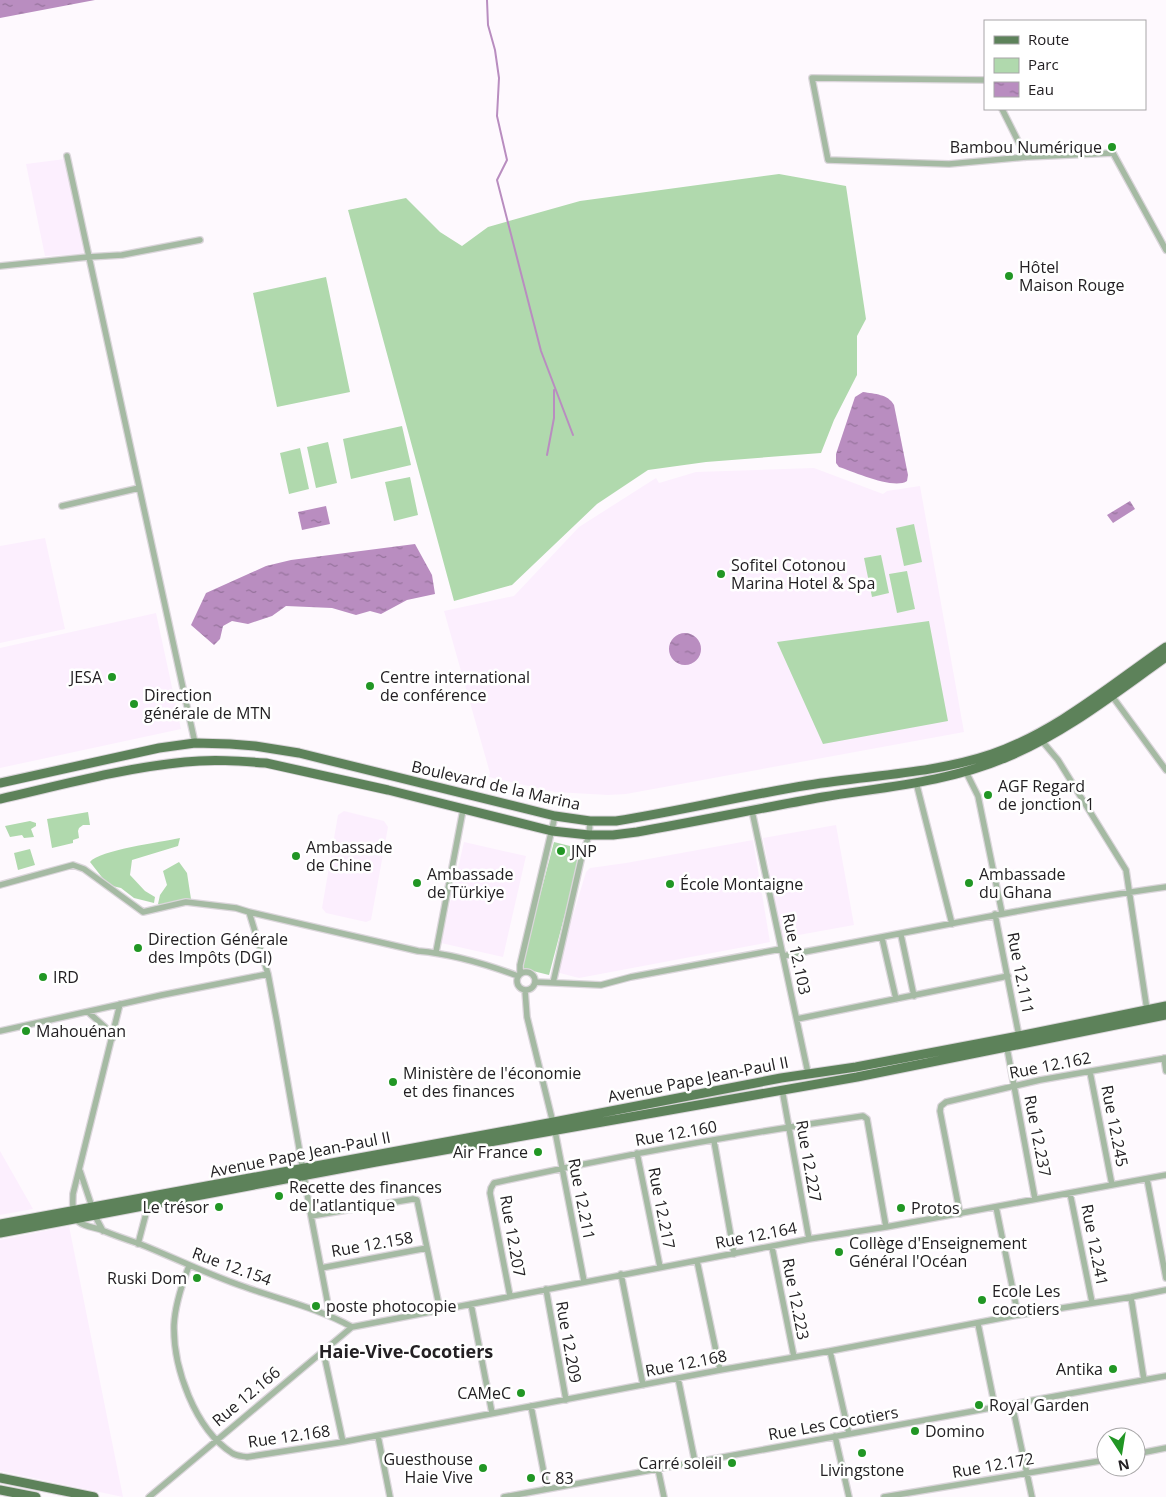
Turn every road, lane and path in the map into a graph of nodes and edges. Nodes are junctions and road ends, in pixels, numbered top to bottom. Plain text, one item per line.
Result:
1 (984, 80) edge
2 (1002, 110) edge
3 (67, 156) dead end
4 (1026, 158) junction
5 (200, 240) dead end
6 (1166, 250) edge
7 (88, 256) junction
8 (0, 266) edge
9 (139, 488) junction
10 (62, 506) dead end
11 (1166, 647) edge
12 (1166, 657) edge
13 (1112, 696) junction
14 (1042, 741) junction
15 (195, 743) junction
16 (1166, 770) edge
17 (966, 772) junction
18 (916, 782) junction
19 (0, 784) edge
20 (0, 799) edge
21 (463, 810) junction
22 (752, 811) junction
23 (555, 816) junction
24 (590, 821) junction
25 (552, 832) junction
26 (589, 835) junction
27 (0, 885) edge
28 (1166, 887) edge
29 (1129, 892) junction
30 (249, 912) junction
31 (998, 914) junction
32 (952, 924) junction
33 (901, 935) junction
34 (882, 938) junction
35 (782, 949) junction
36 (436, 952) junction
37 (783, 956) junction
38 (268, 974) junction
39 (519, 975) junction
40 (1008, 976) junction
41 (535, 982) junction
42 (552, 983) junction
43 (525, 990) junction
44 (914, 996) junction
45 (896, 999) junction
46 (120, 1004) junction
47 (1166, 1006) edge
48 (1147, 1010) junction
49 (88, 1012) junction
50 (1166, 1015) edge
51 (797, 1020) junction
52 (0, 1031) edge
53 (1019, 1036) junction
54 (112, 1039) junction
55 (1007, 1048) junction
56 (1165, 1058) edge
57 (1166, 1071) edge
58 (1090, 1072) junction
59 (808, 1073) junction
60 (1014, 1086) junction
61 (782, 1089) junction
62 (554, 1126) junction
63 (789, 1127) junction
64 (714, 1141) junction
65 (637, 1153) junction
66 (563, 1168) junction
67 (80, 1170) junction
68 (304, 1172) junction
69 (1166, 1175) edge
70 (1147, 1179) junction
71 (494, 1183) joint
72 (1112, 1185) junction
73 (1070, 1193) junction
74 (1036, 1199) junction
75 (148, 1206) junction
76 (996, 1207) junction
77 (94, 1212) junction
78 (960, 1214) junction
79 (75, 1215) junction
80 (311, 1216) junction
81 (0, 1224) edge
82 (886, 1227) junction
83 (103, 1231) junction
84 (0, 1233) edge
85 (809, 1239) junction
86 (138, 1244) junction
87 (772, 1247) junction
88 (427, 1248) junction
89 (734, 1254) junction
90 (697, 1261) junction
91 (189, 1266) junction
92 (321, 1268) junction
93 (660, 1268) junction
94 (621, 1274) junction
95 (1166, 1278) edge
96 (584, 1281) junction
97 (546, 1289) junction
98 (1166, 1290) edge
99 (510, 1296) junction
100 (1131, 1297) junction
101 (1092, 1302) junction
102 (471, 1304) junction
103 (440, 1310) junction
104 (330, 1315) junction
105 (1018, 1315) junction
106 (978, 1324) junction
107 (352, 1327) junction
108 (323, 1350) junction
109 (830, 1351) junction
110 (794, 1357) junction
111 (720, 1370) junction
112 (1166, 1376) edge
113 (678, 1378) junction
114 (1144, 1380) junction
115 (643, 1385) junction
116 (566, 1400) junction
117 (1012, 1404) junction
118 (531, 1406) junction
119 (995, 1407) junction
120 (492, 1413) junction
121 (849, 1434) junction
122 (378, 1436) junction
123 (834, 1436) junction
124 (216, 1439) junction
125 (343, 1442) junction
126 (1166, 1448) edge
127 (1146, 1452) edge
128 (695, 1462) junction
129 (1096, 1462) edge
130 (658, 1469) junction
131 (1027, 1473) junction
132 (0, 1478) edge
133 (158, 1488) junction
134 (547, 1489) junction
135 (0, 1490) edge
136 (36, 1497) edge
137 (94, 1497) edge
138 (149, 1497) edge
139 (159, 1497) edge
140 (390, 1497) edge
141 (504, 1497) edge
142 (664, 1497) edge
143 (848, 1497) edge
144 (884, 1497) edge
145 (1032, 1497) edge

1 - 4 street
2 - 4 street
3 - 7 street
4 - 6 street
5 - 7 street
7 - 8 street
7 - 9 street
9 - 10 street
9 - 15 street
11 - 24 main road, Boulevard de la Marina
12 - 13 main road, Boulevard de la Marina
13 - 14 main road, Boulevard de la Marina
13 - 16 street
14 - 17 main road, Boulevard de la Marina
14 - 29 street
15 - 19 main road, Boulevard de la Marina
15 - 23 main road, Boulevard de la Marina
17 - 18 main road, Boulevard de la Marina
17 - 31 street, Rue 12.111
18 - 22 main road, Boulevard de la Marina
18 - 32 street
20 - 21 main road, Boulevard de la Marina
21 - 25 main road, Boulevard de la Marina
21 - 36 street
22 - 26 main road, Boulevard de la Marina
22 - 35 street, Rue 12.103
23 - 24 main road, Boulevard de la Marina
23 - 25 street
24 - 26 street
25 - 26 main road, Boulevard de la Marina
25 - 39 street
26 - 42 street
27 - 30 street
28 - 29 street
29 - 31 street
29 - 48 street
30 - 36 street
30 - 38 street
31 - 32 street
31 - 40 street, Rue 12.111
32 - 33 street
33 - 34 street
33 - 44 street
34 - 37 street
34 - 45 street
35 - 37 street, Rue 12.103
35 - 42 street
36 - 39 street
37 - 51 street, Rue 12.103
38 - 46 street
38 - 68 street
39 - 41 street
39 - 43 street
40 - 44 street
40 - 53 street, Rue 12.111
41 - 42 street
41 - 43 street
43 - 62 street, Rue 12.211
44 - 45 street
45 - 51 street
46 - 49 street
46 - 54 street
47 - 48 main road, Avenue Pape Jean-Paul II
48 - 53 main road, Avenue Pape Jean-Paul II
49 - 52 street
49 - 54 street
50 - 55 main road, Avenue Pape Jean-Paul II
51 - 59 street, Rue 12.103
53 - 59 main road, Avenue Pape Jean-Paul II
54 - 67 street
55 - 60 street, Rue 12.237
55 - 61 main road, Avenue Pape Jean-Paul II
56 - 57 street
56 - 58 street, Rue 12.162
58 - 60 street, Rue 12.162
58 - 72 street, Rue 12.245
59 - 62 main road, Avenue Pape Jean-Paul II
60 - 74 street, Rue 12.237
60 - 78 street, Rue 12.162
61 - 62 main road, Avenue Pape Jean-Paul II
61 - 63 street, Rue 12.227
62 - 66 street, Rue 12.211
62 - 68 main road, Avenue Pape Jean-Paul II
63 - 64 street, Rue 12.160
63 - 82 street, Rue 12.160
63 - 85 street, Rue 12.227
64 - 65 street, Rue 12.160
64 - 89 street
65 - 66 street, Rue 12.160
65 - 93 street, Rue 12.217
66 - 71 street, Rue 12.160
66 - 96 street, Rue 12.211
67 - 77 street
67 - 79 street
68 - 75 main road, Avenue Pape Jean-Paul II
68 - 77 main road, Avenue Pape Jean-Paul II
68 - 80 street
69 - 70 street, Rue 12.164
70 - 72 street, Rue 12.164
70 - 95 street
71 - 99 street, Rue 12.207
72 - 73 street, Rue 12.164
73 - 74 street, Rue 12.164
73 - 101 street, Rue 12.241
74 - 76 street, Rue 12.164
75 - 77 main road, Avenue Pape Jean-Paul II
75 - 86 street
76 - 78 street, Rue 12.164
76 - 105 street
77 - 79 main road, Avenue Pape Jean-Paul II
77 - 83 street
78 - 82 street, Rue 12.164
79 - 81 main road, Avenue Pape Jean-Paul II
79 - 83 street, Rue 12.154
79 - 84 main road, Avenue Pape Jean-Paul II
80 - 88 street
80 - 92 street
82 - 85 street, Rue 12.164
83 - 86 street, Rue 12.154
85 - 87 street, Rue 12.164
86 - 91 street, Rue 12.154
87 - 89 street, Rue 12.164
87 - 110 street, Rue 12.223
88 - 92 street, Rue 12.158
88 - 103 street
89 - 90 street, Rue 12.164
90 - 93 street, Rue 12.164
90 - 111 street
91 - 104 street, Rue 12.154
91 - 124 street, Rue 12.168
92 - 104 street
93 - 94 street, Rue 12.164
94 - 96 street, Rue 12.164
94 - 115 street
96 - 97 street, Rue 12.164
97 - 99 street, Rue 12.164
97 - 116 street, Rue 12.209
98 - 100 street, Rue 12.168
99 - 102 street, Rue 12.164
100 - 101 street, Rue 12.168
100 - 114 street
101 - 105 street, Rue 12.168
102 - 103 street, Rue 12.164
102 - 120 street
103 - 107 street, Rue 12.164
104 - 107 street, Rue 12.154
105 - 106 street, Rue 12.168
106 - 109 street, Rue 12.168
106 - 119 street
107 - 108 street, Rue 12.166
108 - 124 street, Rue 12.166
108 - 125 street
109 - 110 street, Rue 12.168
109 - 121 street
110 - 111 street, Rue 12.168
111 - 113 street, Rue 12.168
112 - 114 street, Rue Les Cocotiers
113 - 115 street, Rue 12.168
113 - 128 street
114 - 117 street, Rue Les Cocotiers
115 - 116 street, Rue 12.168
116 - 118 street, Rue 12.168
117 - 119 street, Rue Les Cocotiers
117 - 131 street
118 - 120 street, Rue 12.168
118 - 134 street
119 - 121 street, Rue Les Cocotiers
120 - 122 street, Rue 12.168
121 - 123 street, Rue Les Cocotiers
122 - 125 street, Rue 12.168
122 - 140 street
123 - 128 street, Rue Les Cocotiers
123 - 143 street
124 - 125 street, Rue 12.168
124 - 133 street, Rue 12.166
126 - 127 street
128 - 130 street, Rue Les Cocotiers
129 - 131 street, Rue 12.172
130 - 134 street, Rue Les Cocotiers
130 - 142 street
131 - 144 street, Rue 12.172
131 - 145 street
132 - 137 main road
133 - 138 street, Rue 12.166
133 - 139 street
134 - 141 street, Rue Les Cocotiers
135 - 136 main road

